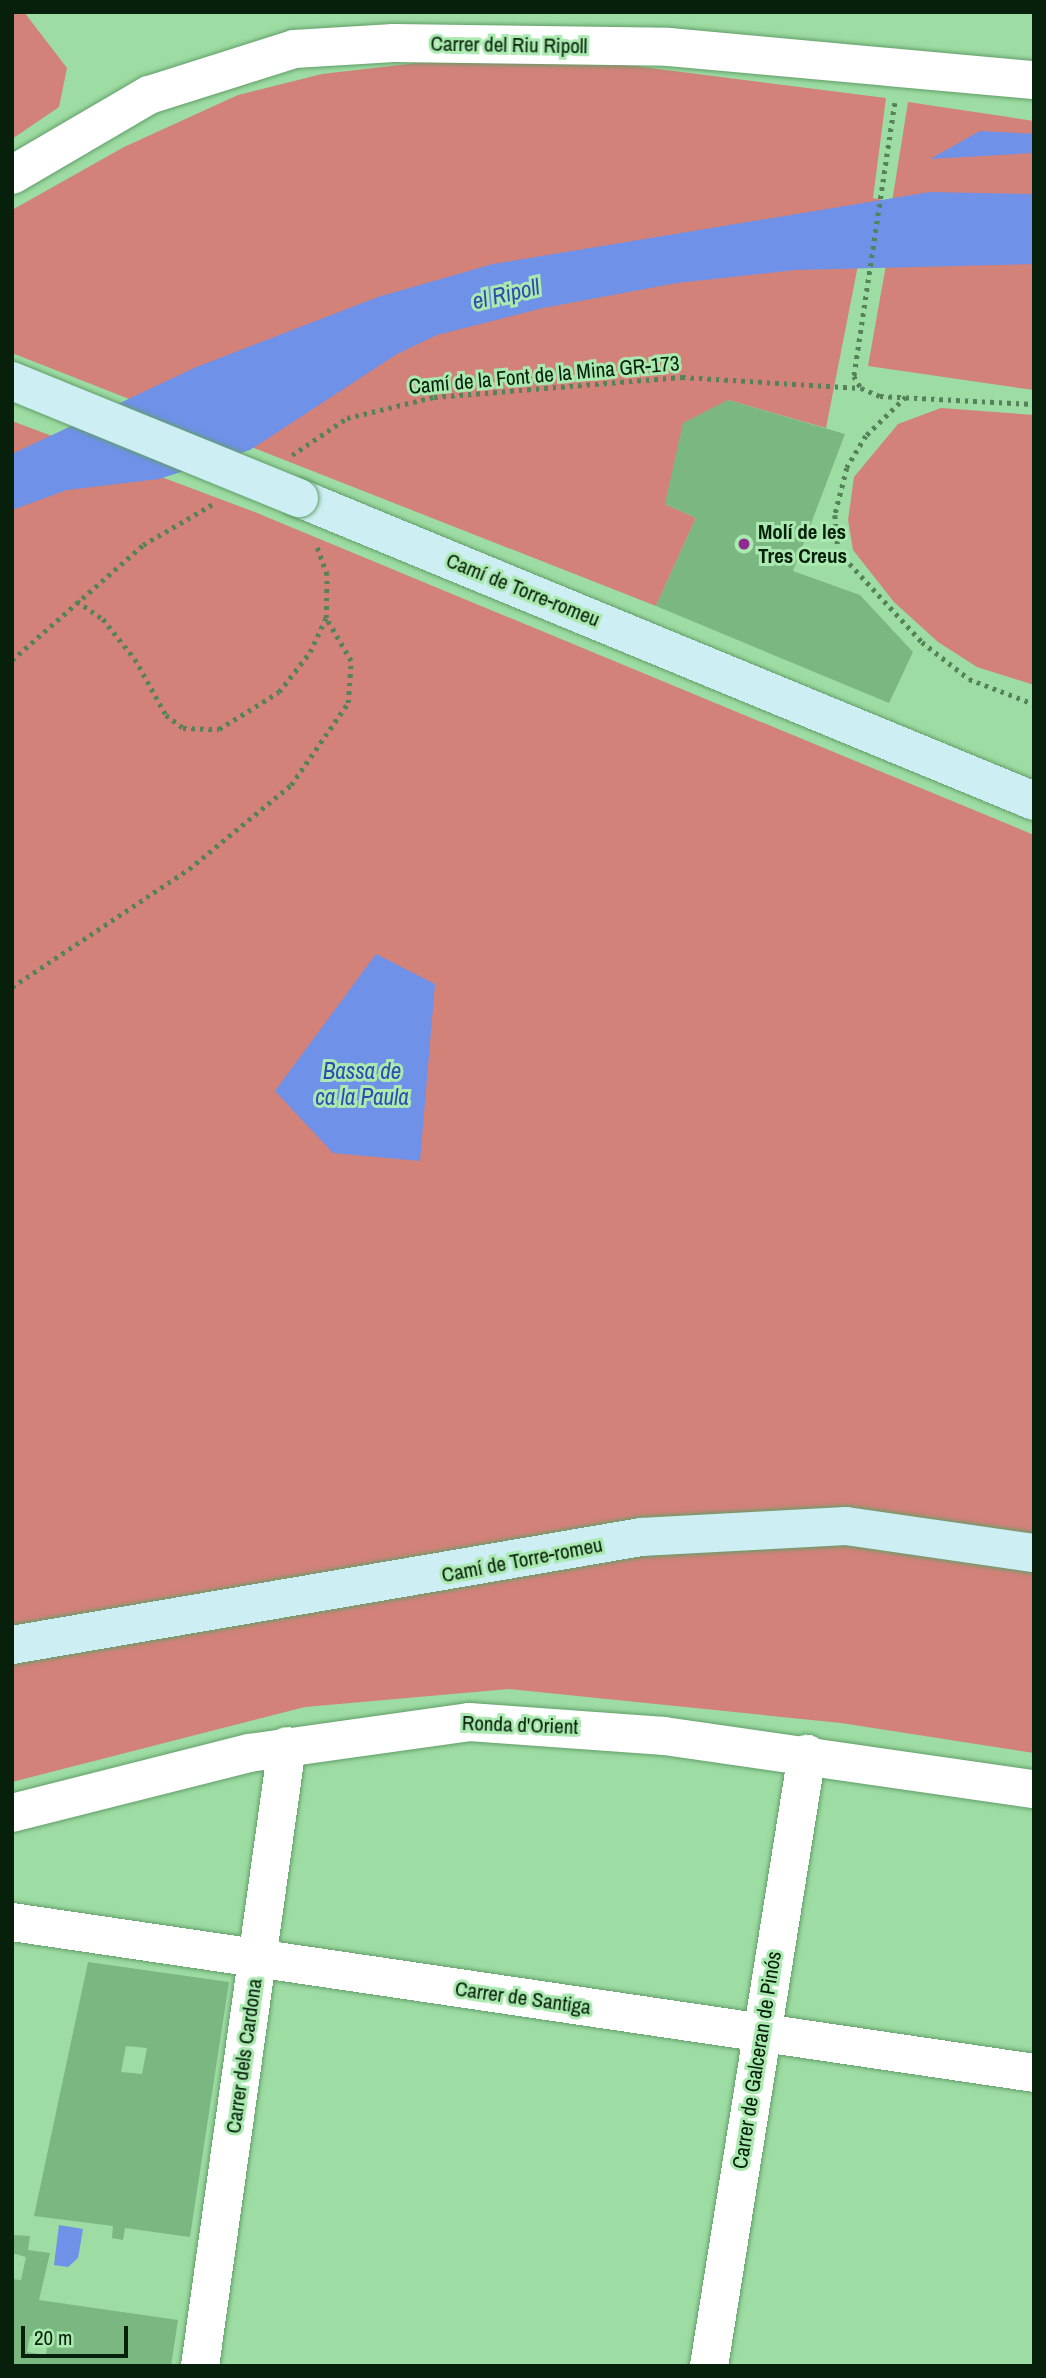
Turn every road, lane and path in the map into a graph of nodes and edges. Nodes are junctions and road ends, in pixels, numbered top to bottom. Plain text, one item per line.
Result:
1 (1034, 80) edge
2 (898, 87) dead end
3 (12, 175) edge
4 (12, 381) edge
5 (861, 388) junction
6 (906, 396) junction
7 (1034, 404) edge
8 (288, 458) dead end
9 (299, 498) junction
10 (222, 499) dead end
11 (78, 601) junction
12 (326, 618) junction
13 (12, 660) edge
14 (1034, 704) edge
15 (1034, 801) edge
16 (12, 986) edge
17 (1034, 1553) edge
18 (12, 1645) edge
19 (287, 1746) junction
20 (807, 1754) junction
21 (1034, 1788) edge
22 (12, 1813) edge
23 (12, 1922) edge
24 (257, 1958) junction
25 (761, 2033) junction
26 (1034, 2073) edge
27 (200, 2366) edge
28 (709, 2366) edge

1 - 3 street, Carrer del Riu Ripoll
2 - 5 path
4 - 9 street, Camí de Torre-romeu, bridge
5 - 6 path, Camí de la Font de la Mina GR-173
5 - 8 path, Camí de la Font de la Mina GR-173
6 - 7 path, Camí de la Font de la Mina GR-173
6 - 14 path
9 - 12 path
9 - 15 street, Camí de Torre-romeu
10 - 11 path
11 - 12 path
11 - 13 path
12 - 16 path
17 - 18 street, Camí de Torre-romeu
19 - 20 street, Ronda d'Orient
19 - 22 street, Ronda d'Orient
19 - 24 street, Carrer dels Cardona
20 - 21 street, Ronda d'Orient
20 - 25 street, Carrer de Galceran de Pinós
23 - 24 street, Carrer de Santiga
24 - 25 street, Carrer de Santiga
24 - 27 street, Carrer dels Cardona
25 - 26 street, Carrer de Santiga
25 - 28 street, Carrer de Galceran de Pinós

